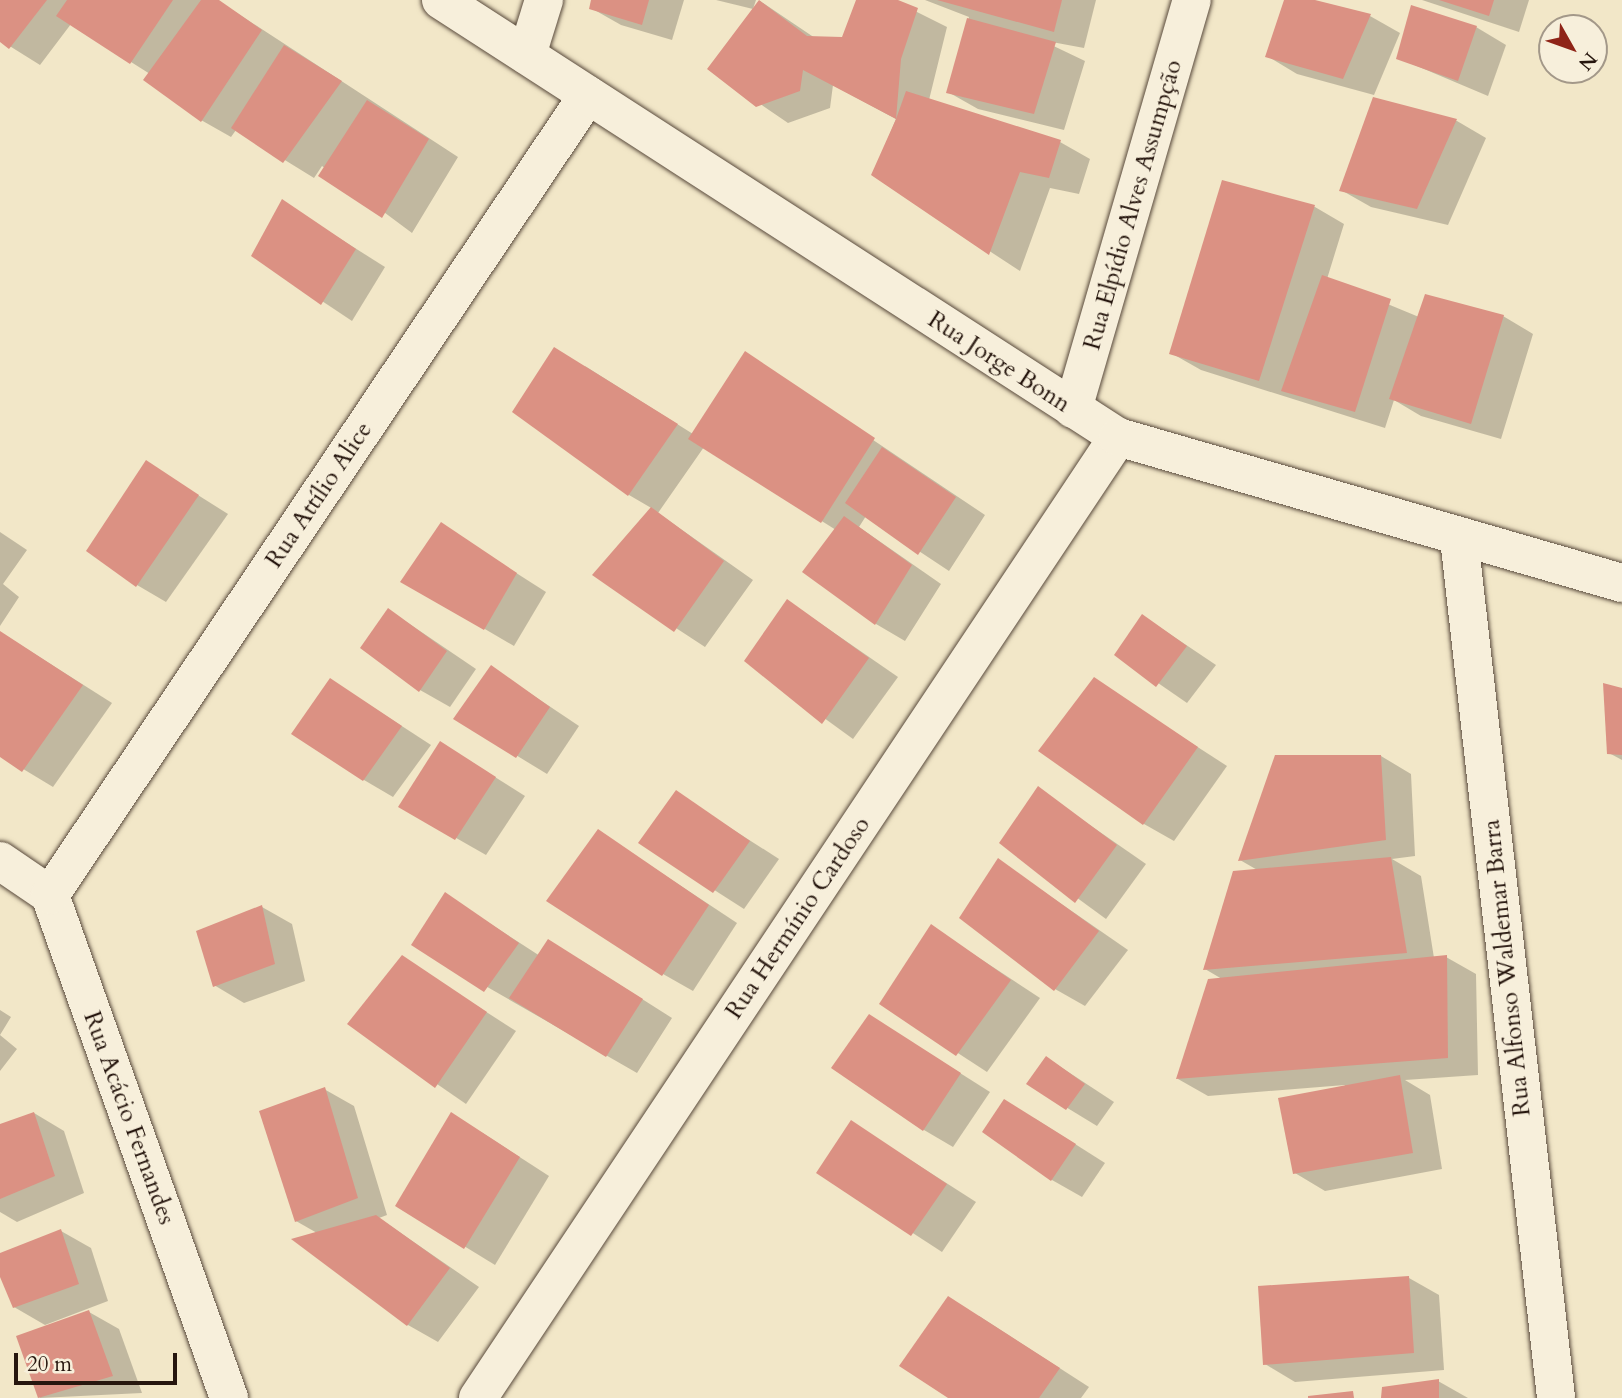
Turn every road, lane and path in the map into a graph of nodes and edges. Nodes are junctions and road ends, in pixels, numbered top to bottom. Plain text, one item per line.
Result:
1 (441, 0) edge
2 (544, 0) edge
3 (1192, 0) edge
4 (527, 55) junction
5 (588, 95) junction
6 (1073, 409) junction
7 (1118, 438) junction
8 (1459, 538) junction
9 (1622, 583) edge
10 (0, 861) edge
11 (50, 895) junction
12 (229, 1398) edge
13 (478, 1398) edge
14 (1556, 1398) edge

1 - 4 street, Rua Jorge Bonn
2 - 4 street
3 - 6 street, Rua Elpídio Alves Assumpção
4 - 5 street, Rua Jorge Bonn
5 - 6 street, Rua Jorge Bonn
5 - 11 street, Rua Attílio Alice
6 - 7 street, Rua Jorge Bonn
7 - 8 street, Rua Jorge Bonn
7 - 13 street, Rua Hermínio Cardoso
8 - 9 street, Rua Jorge Bonn
8 - 14 street, Rua Alfonso Waldemar Barra
10 - 11 street
11 - 12 street, Rua Acácio Fernandes

